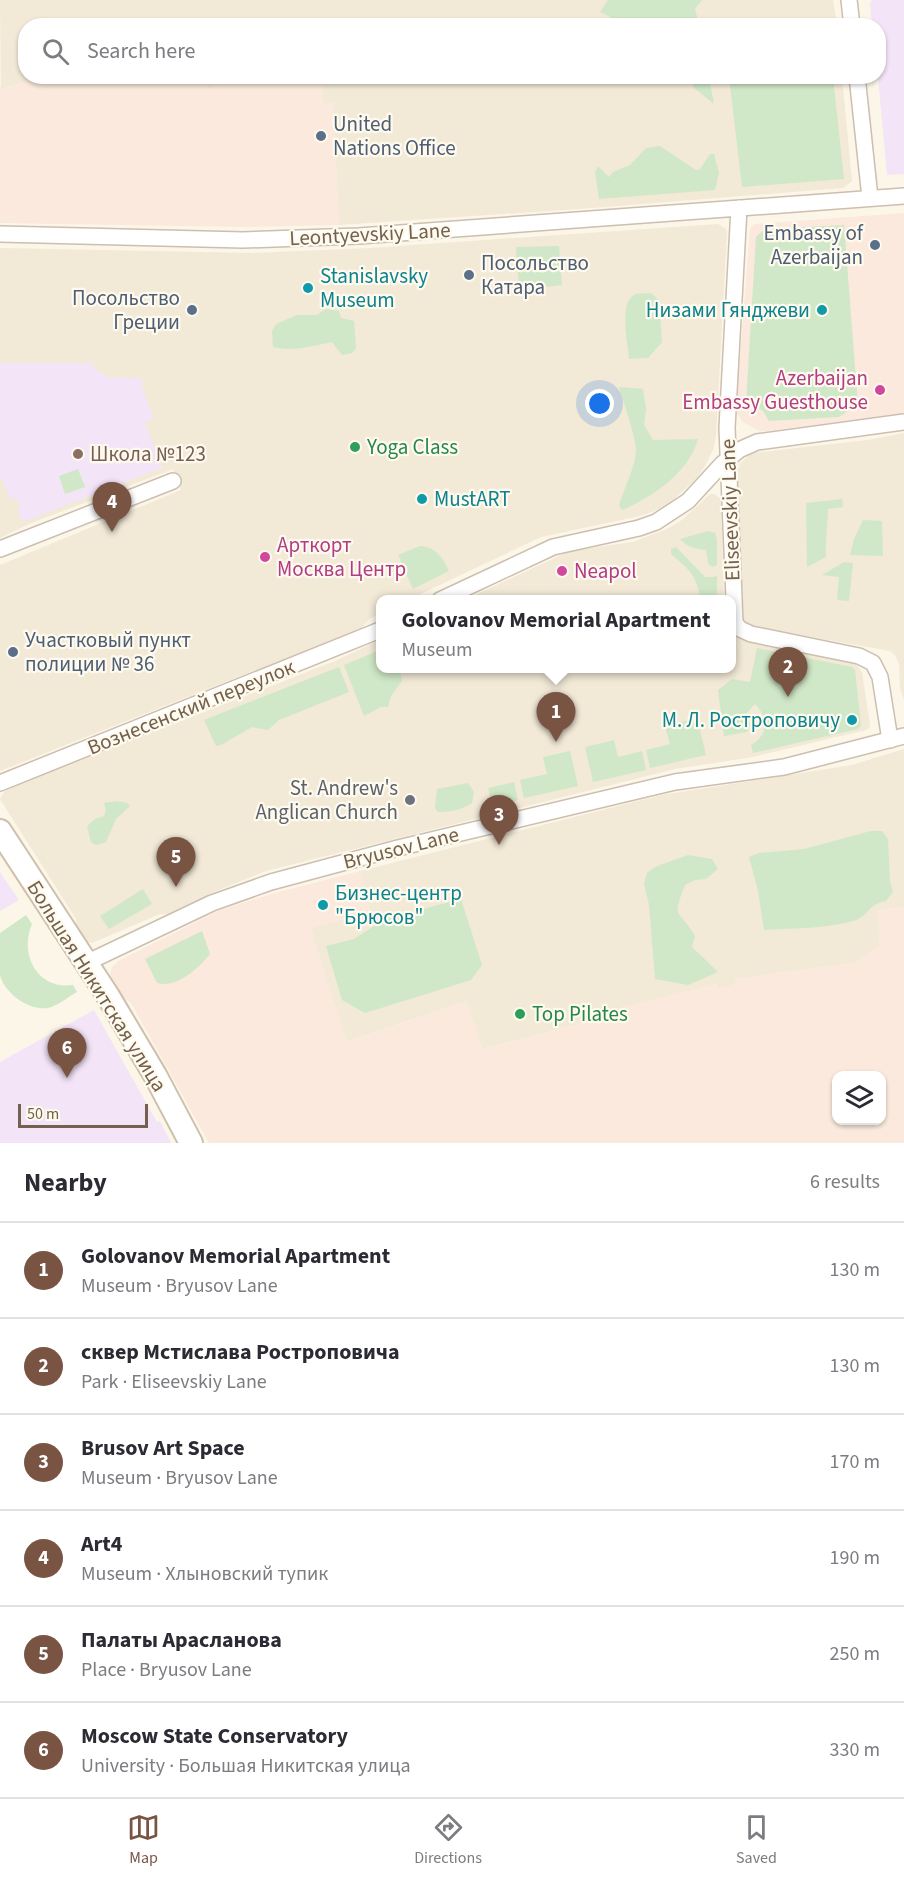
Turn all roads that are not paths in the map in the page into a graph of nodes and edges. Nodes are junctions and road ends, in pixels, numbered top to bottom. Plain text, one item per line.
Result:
1 (849, 0) edge
2 (851, 18) edge
3 (858, 84) edge
4 (904, 196) edge
5 (870, 198) junction
6 (739, 208) junction
7 (0, 234) edge
8 (904, 422) edge
9 (728, 459) junction
10 (173, 481) dead end
11 (0, 549) edge
12 (451, 595) edge
13 (734, 595) edge
14 (736, 624) edge
15 (376, 632) edge
16 (897, 738) edge
17 (0, 783) edge
18 (0, 831) edge
19 (86, 963) junction
20 (191, 1143) edge

1 - 2 street
3 - 5 street
4 - 5 street, Leontyevskiy Lane
5 - 6 street, Leontyevskiy Lane
6 - 7 street, Leontyevskiy Lane
6 - 9 street, Eliseevskiy Lane
8 - 9 street
9 - 12 street
9 - 13 street, Eliseevskiy Lane
10 - 11 street
14 - 16 street, Eliseevskiy Lane
15 - 17 street, Вознесенский переулок
16 - 19 street, Bryusov Lane
18 - 19 street, Большая Никитская улица
19 - 20 street, Большая Никитская улица

